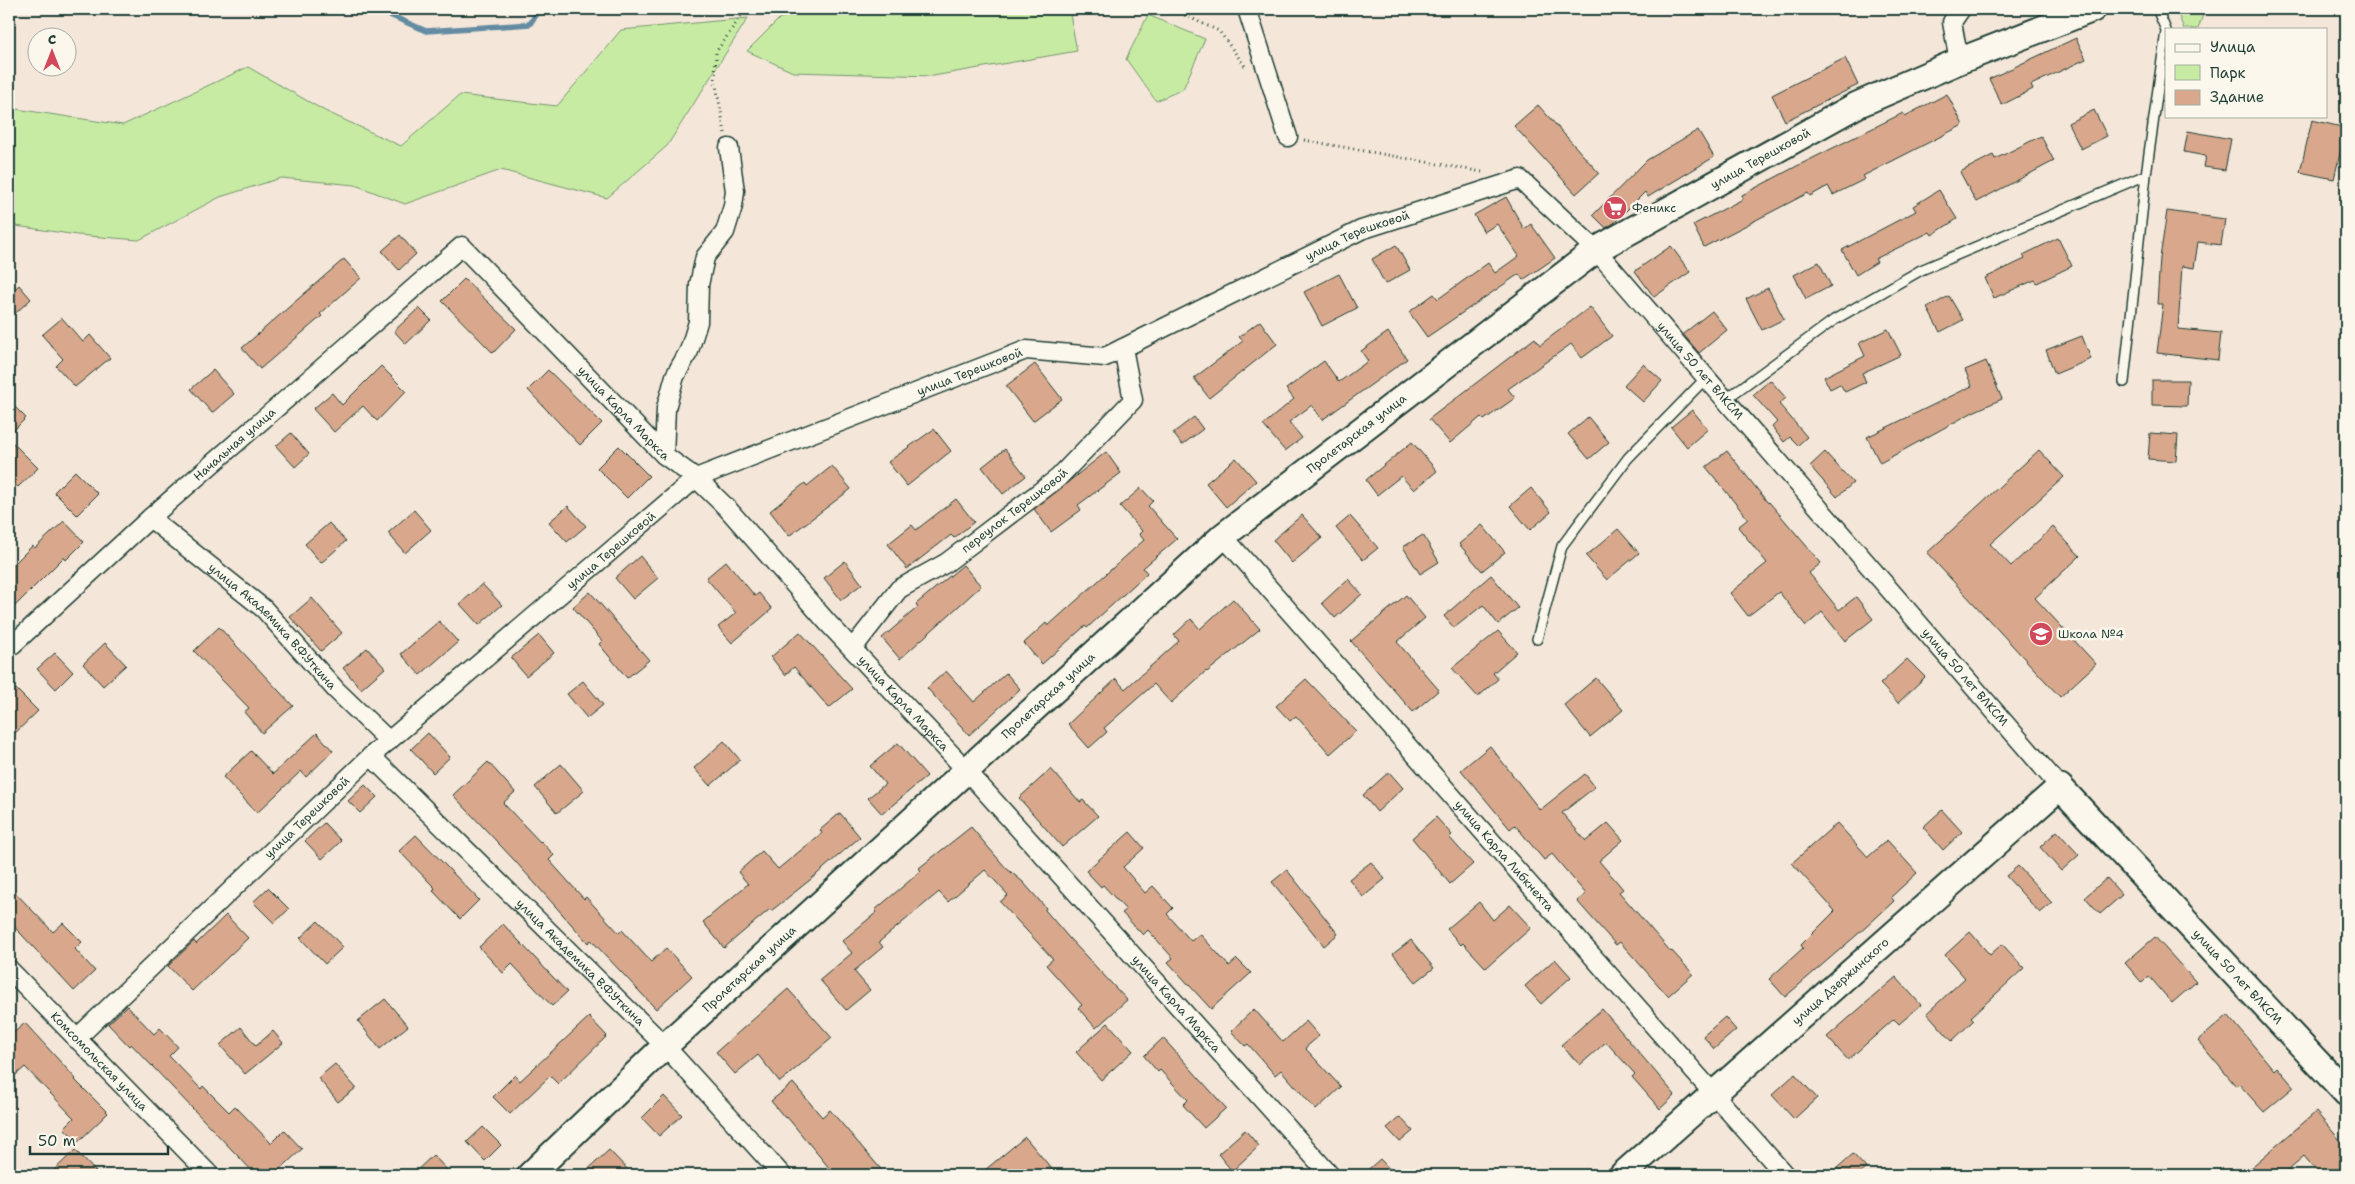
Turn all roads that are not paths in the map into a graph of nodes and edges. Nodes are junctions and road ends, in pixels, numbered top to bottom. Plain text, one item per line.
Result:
1 (1247, 9) edge
2 (1961, 9) edge
3 (2093, 9) edge
4 (2157, 9) edge
5 (2165, 29) edge
6 (2165, 38) edge
7 (1959, 61) junction
8 (1288, 137) road end
9 (729, 148) road end
10 (2146, 175) junction
11 (462, 246) joint
12 (1596, 250) junction
13 (1123, 348) junction
14 (1707, 377) junction
15 (2124, 382) dead end
16 (1726, 399) junction
17 (664, 455) junction
18 (696, 478) junction
19 (150, 518) junction
20 (1223, 536) junction
21 (1537, 638) dead end
22 (9, 648) edge
23 (853, 648) junction
24 (389, 741) junction
25 (371, 756) junction
26 (967, 771) junction
27 (2060, 786) junction
28 (9, 968) edge
29 (76, 1039) junction
30 (665, 1046) junction
31 (1712, 1093) junction
32 (2346, 1093) edge
33 (210, 1175) edge
34 (530, 1175) edge
35 (782, 1175) edge
36 (1330, 1175) edge
37 (1622, 1175) edge
38 (1785, 1175) edge

1 - 8 street
2 - 7 street
3 - 7 main road, улица Терешковой
4 - 5 lane
6 - 10 lane
7 - 12 main road, улица Терешковой
9 - 17 street
10 - 15 lane
10 - 16 lane
11 - 17 street, улица Карла Маркса
11 - 19 street, Начальная улица
12 - 13 street, улица Терешковой
12 - 14 street, улица 50 лет ВЛКСМ
12 - 20 main road, Пролетарская улица
13 - 18 street, улица Терешковой
13 - 23 street, переулок Терешковой
14 - 16 street, улица 50 лет ВЛКСМ
14 - 21 lane
16 - 27 street, улица 50 лет ВЛКСМ
17 - 18 street, улица Карла Маркса
18 - 23 street, улица Карла Маркса
18 - 24 street, улица Терешковой
19 - 22 street, Начальная улица
19 - 24 street, улица Академика В.Ф.Уткина
20 - 26 main road, Пролетарская улица
20 - 31 street, улица Карла Либкнехта
23 - 26 street, улица Карла Маркса
24 - 25 street, улица Терешковой
25 - 29 street, улица Терешковой
25 - 30 street, улица Академика В.Ф.Уткина
26 - 30 main road, Пролетарская улица
26 - 36 street, улица Карла Маркса
27 - 31 main road, улица Дзержинского
27 - 32 main road, улица 50 лет ВЛКСМ
28 - 29 street, Комсомольская улица
29 - 33 street, Комсомольская улица
30 - 34 main road, Пролетарская улица
30 - 35 street, улица Академика В.Ф.Уткина
31 - 37 main road, улица Дзержинского
31 - 38 street, улица Карла Либкнехта

